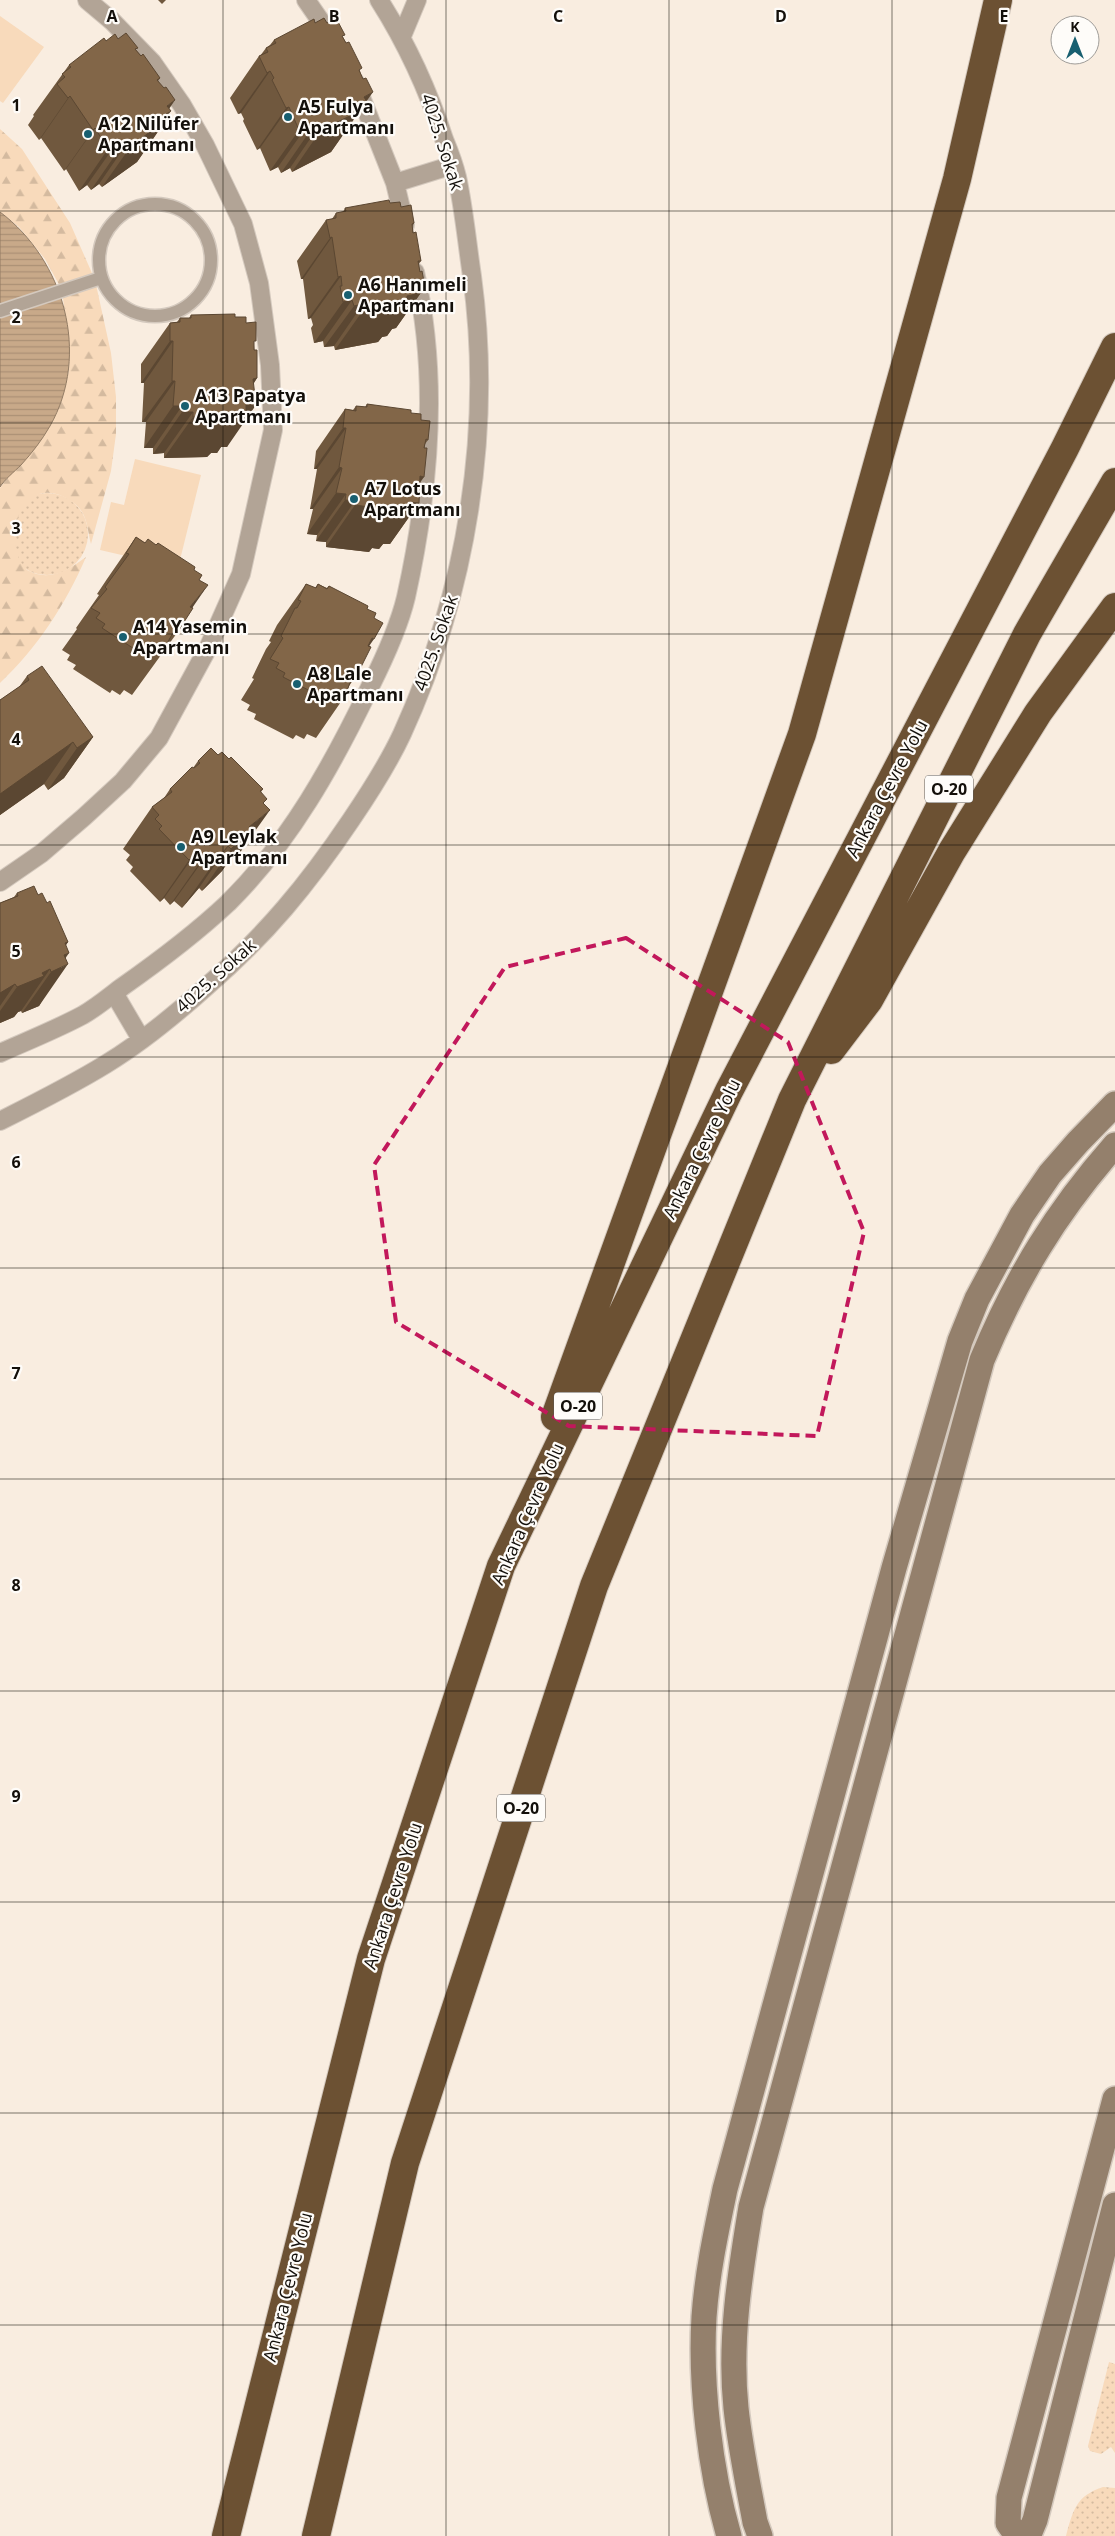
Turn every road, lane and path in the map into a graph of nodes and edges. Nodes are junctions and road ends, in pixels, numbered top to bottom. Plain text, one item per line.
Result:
1 (87, 0) edge
2 (306, 0) edge
3 (379, 0) edge
4 (417, 0) edge
5 (998, 0) edge
6 (402, 36) junction
7 (342, 51) edge
8 (350, 69) edge
9 (453, 165) junction
10 (395, 183) junction
11 (408, 237) edge
12 (412, 256) edge
13 (101, 278) junction
14 (0, 311) edge
15 (1115, 347) edge
16 (1115, 482) edge
17 (1115, 607) edge
18 (0, 882) edge
19 (114, 993) junction
20 (141, 1039) junction
21 (0, 1053) edge
22 (792, 1100) junction
23 (1115, 1104) edge
24 (0, 1121) edge
25 (1115, 1145) edge
26 (501, 1566) junction
27 (1115, 2099) edge
28 (1115, 2205) edge
29 (226, 2536) edge
30 (316, 2536) edge
31 (729, 2536) edge
32 (760, 2536) edge

1 - 18 street
2 - 7 street
3 - 6 street, 4025. Sokak
4 - 6 street
5 - 26 highway
6 - 9 street, 4025. Sokak
8 - 10 street
9 - 10 street
9 - 20 street, 4025. Sokak
10 - 11 street
12 - 19 street
13 - 13 street
13 - 14 street
15 - 26 highway, Ankara Çevre Yolu / O-20
16 - 22 highway, O-20
17 - 22 highway
19 - 20 street
19 - 21 street
20 - 24 street, 4025. Sokak
22 - 30 highway, O-20
23 - 31 main road
25 - 32 main road
26 - 29 highway, Ankara Çevre Yolu / O-20
27 - 28 main road

